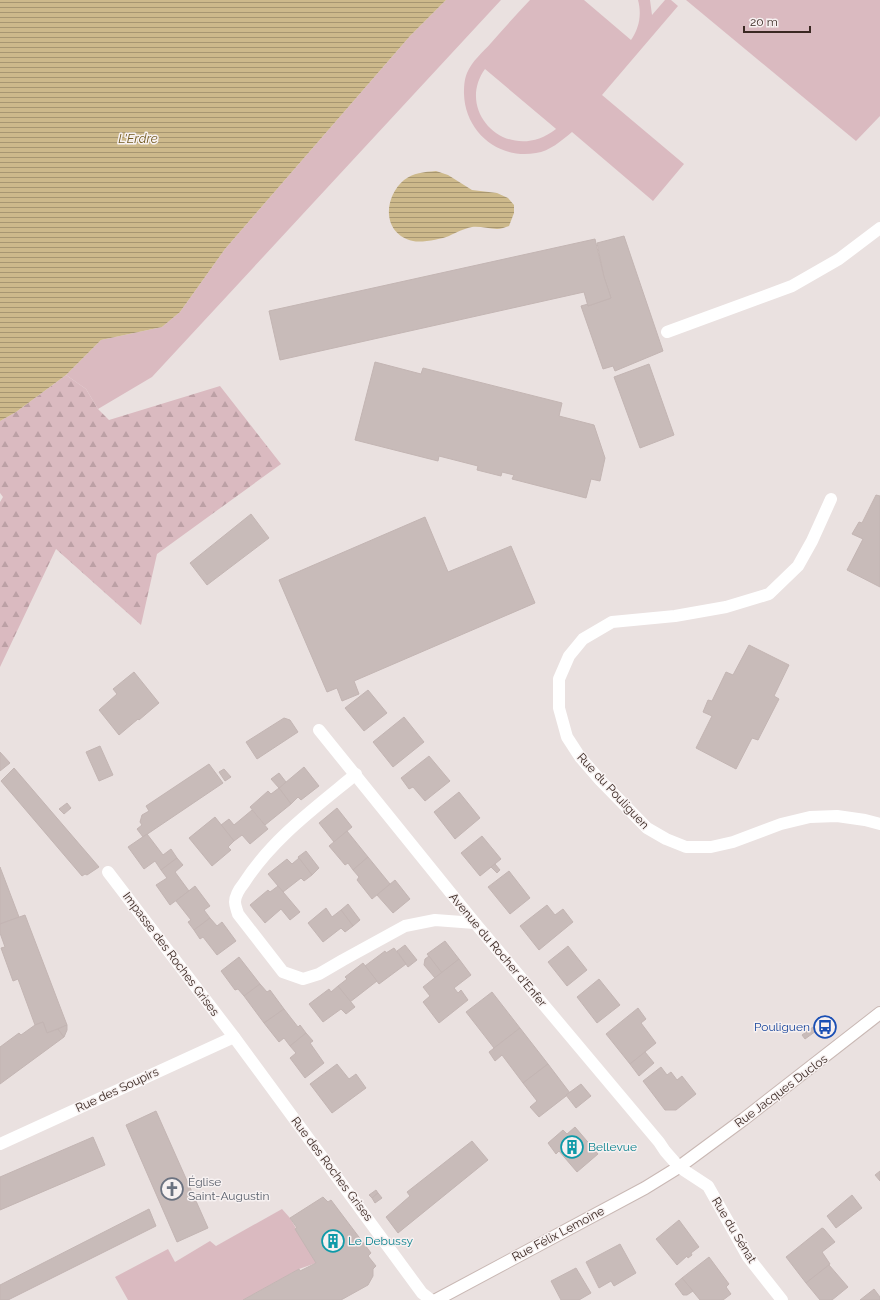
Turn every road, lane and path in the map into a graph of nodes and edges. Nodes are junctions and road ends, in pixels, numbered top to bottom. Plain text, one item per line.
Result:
1 (880, 228) edge
2 (668, 332) dead end
3 (831, 499) dead end
4 (319, 730) dead end
5 (356, 774) junction
6 (880, 824) edge
7 (108, 872) dead end
8 (475, 923) junction
9 (880, 1013) edge
10 (234, 1037) junction
11 (0, 1144) edge
12 (679, 1167) junction
13 (431, 1300) edge
14 (436, 1300) edge
15 (782, 1300) edge

1 - 2 street
3 - 6 street, Rue du Pouliguen
4 - 5 street, Avenue du Rocher d'Enfer
5 - 8 street, Avenue du Rocher d'Enfer
5 - 8 street
7 - 10 street, Impasse des Roches Grises
8 - 12 street, Avenue du Rocher d'Enfer
9 - 12 street, Rue Jacques Duclos
10 - 11 street, Rue des Soupirs
10 - 13 street, Rue des Roches Grises
12 - 14 street, Rue Félix Lemoine
12 - 15 street, Rue du Sénat

